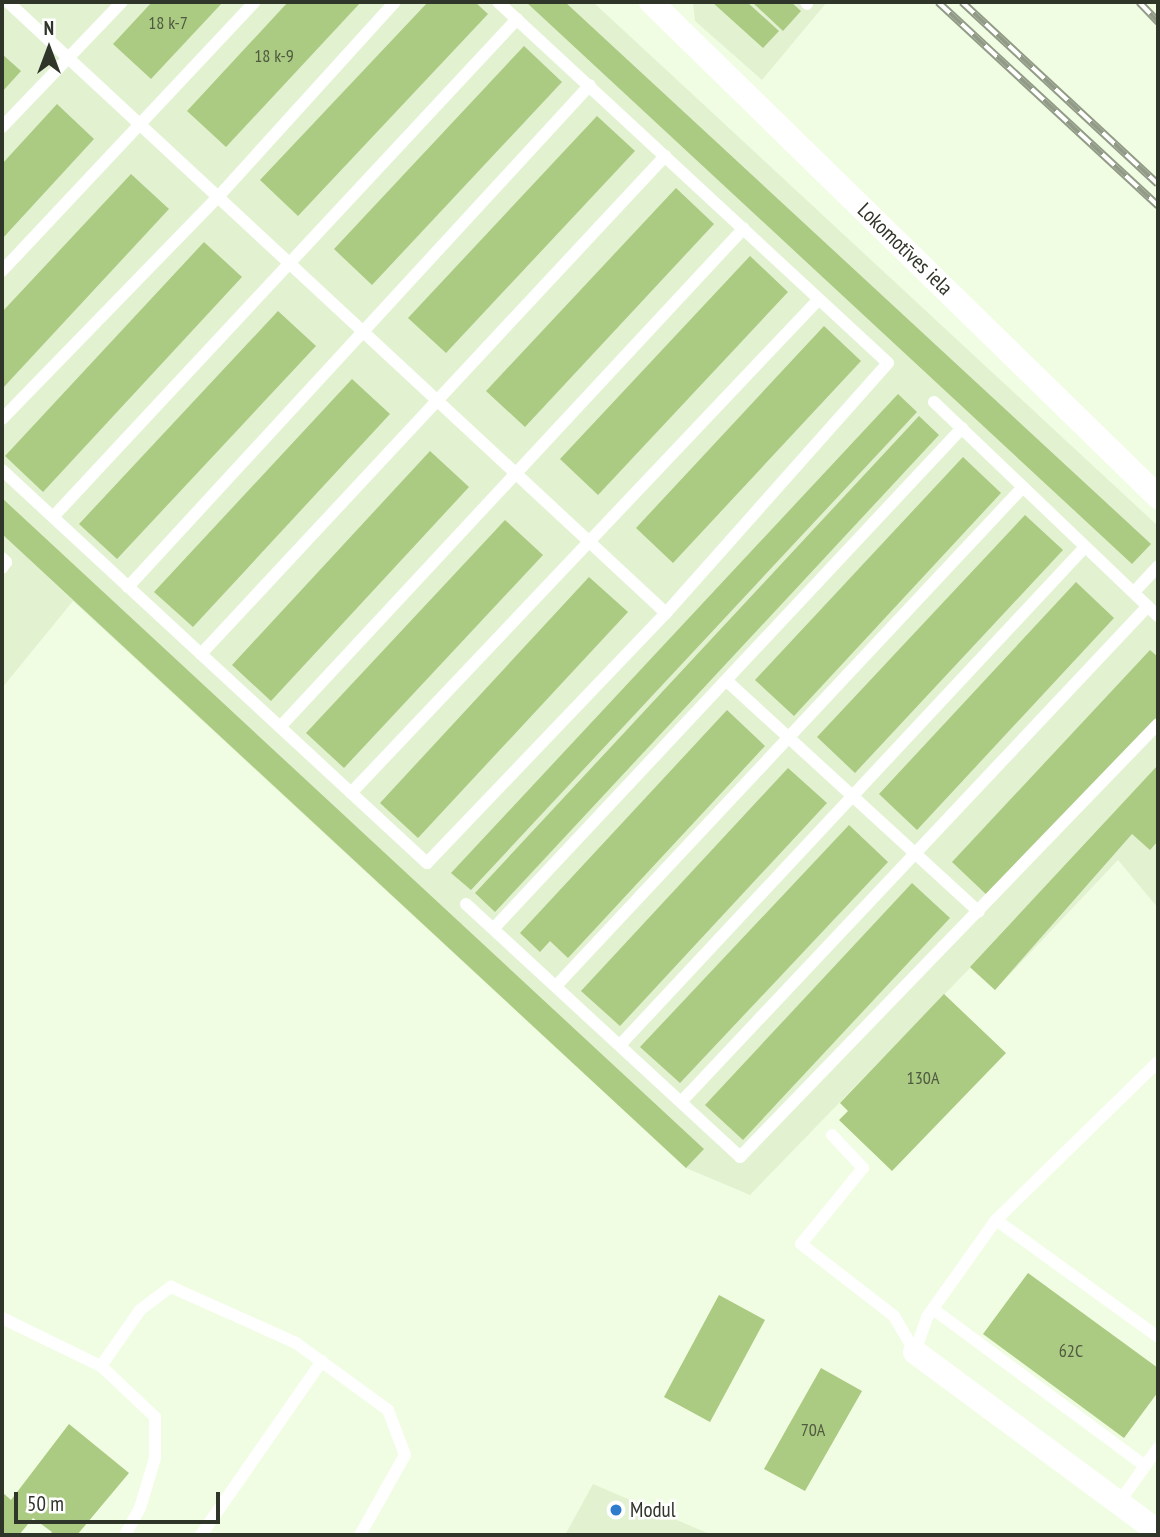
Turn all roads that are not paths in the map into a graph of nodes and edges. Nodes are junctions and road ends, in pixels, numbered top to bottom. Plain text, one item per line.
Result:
1 (8, 2) edge
2 (122, 2) edge
3 (255, 2) edge
4 (395, 2) edge
5 (498, 2) edge
6 (651, 2) edge
7 (517, 19) junction
8 (69, 59) junction
9 (590, 85) junction
10 (139, 124) junction
11 (2, 127) edge
12 (665, 156) junction
13 (218, 197) junction
14 (744, 228) junction
15 (287, 261) junction
16 (2, 271) edge
17 (818, 300) junction
18 (360, 329) junction
19 (434, 397) junction
20 (934, 402) dead end
21 (2, 419) edge
22 (962, 428) junction
23 (2, 470) edge
24 (516, 474) junction
25 (1022, 488) junction
26 (1158, 497) edge
27 (52, 517) junction
28 (588, 540) junction
29 (1084, 547) junction
30 (2, 558) edge
31 (1158, 566) edge
32 (2, 568) edge
33 (128, 587) junction
34 (1134, 592) junction
35 (1148, 607) junction
36 (666, 613) junction
37 (1158, 616) edge
38 (201, 654) junction
39 (728, 682) junction
40 (1158, 724) edge
41 (280, 727) junction
42 (788, 738) junction
43 (351, 793) junction
44 (852, 796) junction
45 (916, 853) junction
46 (466, 904) dead end
47 (979, 912) junction
48 (494, 928) junction
49 (556, 986) junction
50 (620, 1045) junction
51 (1158, 1062) edge
52 (681, 1102) junction
53 (832, 1135) dead end
54 (996, 1220) junction
55 (933, 1309) junction
56 (2, 1318) edge
57 (1158, 1337) edge
58 (915, 1352) junction
59 (322, 1362) junction
60 (101, 1367) junction
61 (1158, 1448) edge
62 (1145, 1466) junction
63 (1120, 1501) junction
64 (1158, 1532) edge
65 (125, 1535) edge
66 (201, 1535) edge
67 (360, 1535) edge

1 - 8 lane
2 - 8 lane
3 - 10 lane
4 - 13 lane
5 - 7 lane
6 - 26 street, Lokomotīves iela
7 - 9 lane
7 - 15 lane
8 - 10 lane
8 - 11 lane
9 - 12 lane
9 - 18 lane
10 - 13 lane
10 - 16 lane
12 - 14 lane
12 - 19 lane
13 - 15 lane
13 - 21 lane
14 - 17 lane
14 - 24 lane
15 - 18 lane
15 - 27 lane
17 - 28 lane
17 - 36 lane
18 - 19 lane
18 - 33 lane
19 - 24 lane
19 - 38 lane
20 - 22 lane
22 - 25 lane
22 - 39 lane
23 - 27 lane
24 - 28 lane
24 - 41 lane
25 - 29 lane
25 - 42 lane
27 - 33 lane
28 - 36 lane
28 - 43 lane
29 - 34 lane
29 - 44 lane
30 - 32 lane
31 - 34 lane
33 - 38 lane
34 - 35 lane
35 - 37 lane
35 - 45 lane
36 - 43 lane
38 - 41 lane
39 - 42 lane
39 - 48 lane
40 - 47 lane
41 - 43 lane
42 - 44 lane
42 - 49 lane
44 - 45 lane
44 - 50 lane
45 - 47 lane
45 - 52 lane
46 - 48 lane
47 - 52 lane
48 - 49 lane
49 - 50 lane
50 - 52 lane
51 - 54 lane
53 - 58 lane
54 - 55 lane
54 - 57 lane
55 - 58 lane
55 - 62 lane
56 - 60 lane
58 - 63 street
59 - 60 lane
59 - 66 lane
59 - 67 lane
60 - 65 lane
61 - 62 lane
62 - 63 lane
63 - 64 street

